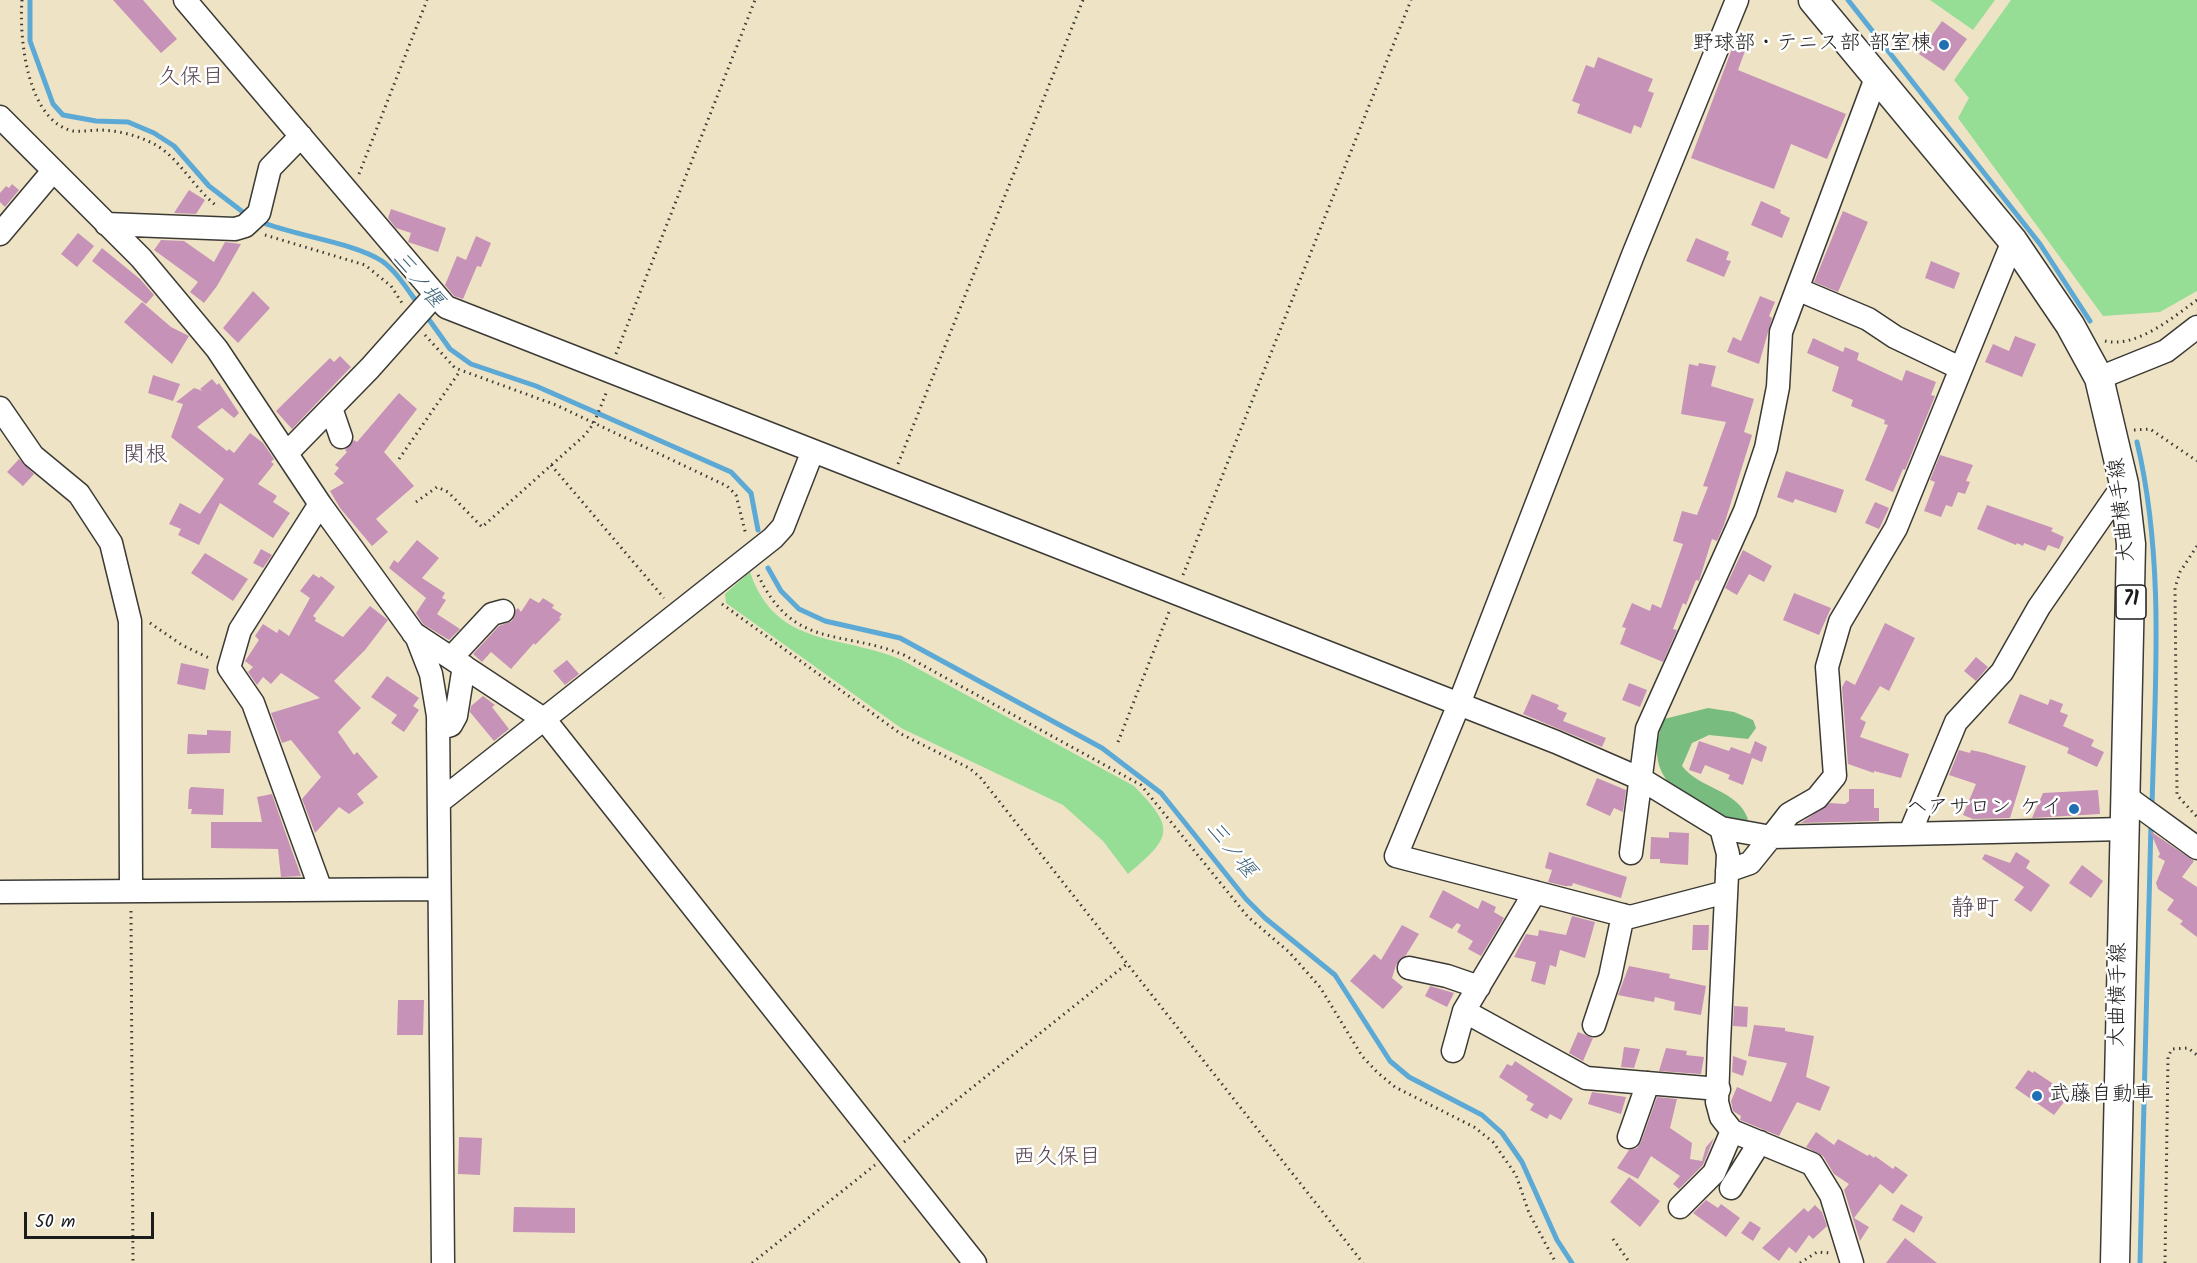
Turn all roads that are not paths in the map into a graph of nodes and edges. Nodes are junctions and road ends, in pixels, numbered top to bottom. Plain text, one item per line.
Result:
1 (184, 0) edge
2 (1737, 0) edge
3 (1813, 0) edge
4 (1876, 78) junction
5 (0, 117) edge
6 (302, 136) junction
7 (53, 171) junction
8 (106, 224) junction
9 (0, 234) edge
10 (2013, 242) junction
11 (1797, 289) junction
12 (432, 298) junction
13 (2197, 327) edge
14 (1960, 368) junction
15 (2100, 378) junction
16 (0, 408) edge
17 (331, 408) junction
18 (341, 437) dead end
19 (287, 453) junction
20 (812, 453) junction
21 (2124, 484) junction
22 (320, 504) junction
23 (503, 611) dead end
24 (413, 633) junction
25 (458, 671) junction
26 (434, 692) junction
27 (1459, 704) junction
28 (545, 720) junction
29 (438, 729) junction
30 (1641, 779) junction
31 (2124, 795) junction
32 (439, 802) junction
33 (1721, 828) junction
34 (2124, 829) junction
35 (1910, 833) junction
36 (1771, 837) junction
37 (2197, 848) edge
38 (1631, 853) dead end
39 (1726, 881) junction
40 (438, 889) junction
41 (130, 890) junction
42 (321, 890) junction
43 (0, 892) edge
44 (1535, 892) junction
45 (1623, 915) junction
46 (1409, 968) dead end
47 (1479, 987) junction
48 (1464, 1011) junction
49 (1594, 1025) dead end
50 (1453, 1051) dead end
51 (1648, 1083) junction
52 (1719, 1089) junction
53 (1732, 1131) junction
54 (1629, 1137) dead end
55 (1760, 1142) junction
56 (1731, 1188) dead end
57 (1680, 1207) dead end
58 (1851, 1259) edge
59 (443, 1263) edge
60 (975, 1263) edge
61 (2115, 1263) edge

1 - 6 street
2 - 27 street
3 - 4 main road, 大曲横手線 / 71
4 - 10 main road, 大曲横手線 / 71
4 - 11 street
5 - 7 street
6 - 8 street
6 - 12 street
7 - 8 street
7 - 9 street
8 - 19 street
10 - 14 street
10 - 15 main road, 大曲横手線 / 71
11 - 14 street
11 - 30 street
12 - 17 street
12 - 20 street
13 - 15 street
14 - 36 street
15 - 21 main road, 大曲横手線 / 71
16 - 41 street
17 - 18 street
17 - 19 street
19 - 22 street
20 - 27 street
20 - 28 street
21 - 31 main road, 大曲横手線 / 71
21 - 35 street
22 - 24 street
22 - 42 street
23 - 25 street
24 - 25 street
24 - 26 street
25 - 26 street
25 - 28 street
25 - 29 street
26 - 29 street
27 - 30 street
27 - 44 street
28 - 32 street
28 - 60 street
29 - 32 street
30 - 33 street
30 - 38 street
31 - 34 main road, 大曲横手線 / 71
31 - 37 street
32 - 40 street
33 - 36 street
33 - 39 street
34 - 35 street
34 - 61 main road, 大曲横手線 / 71
35 - 36 street
36 - 39 street
39 - 45 street
39 - 52 street
40 - 42 street
40 - 59 street
41 - 42 street
41 - 43 street
44 - 45 street
44 - 47 street
45 - 49 street
46 - 47 street
47 - 48 street
48 - 50 street
48 - 51 street
51 - 52 street
51 - 54 street
52 - 53 street
53 - 55 street
53 - 57 street
55 - 56 street
55 - 58 street

